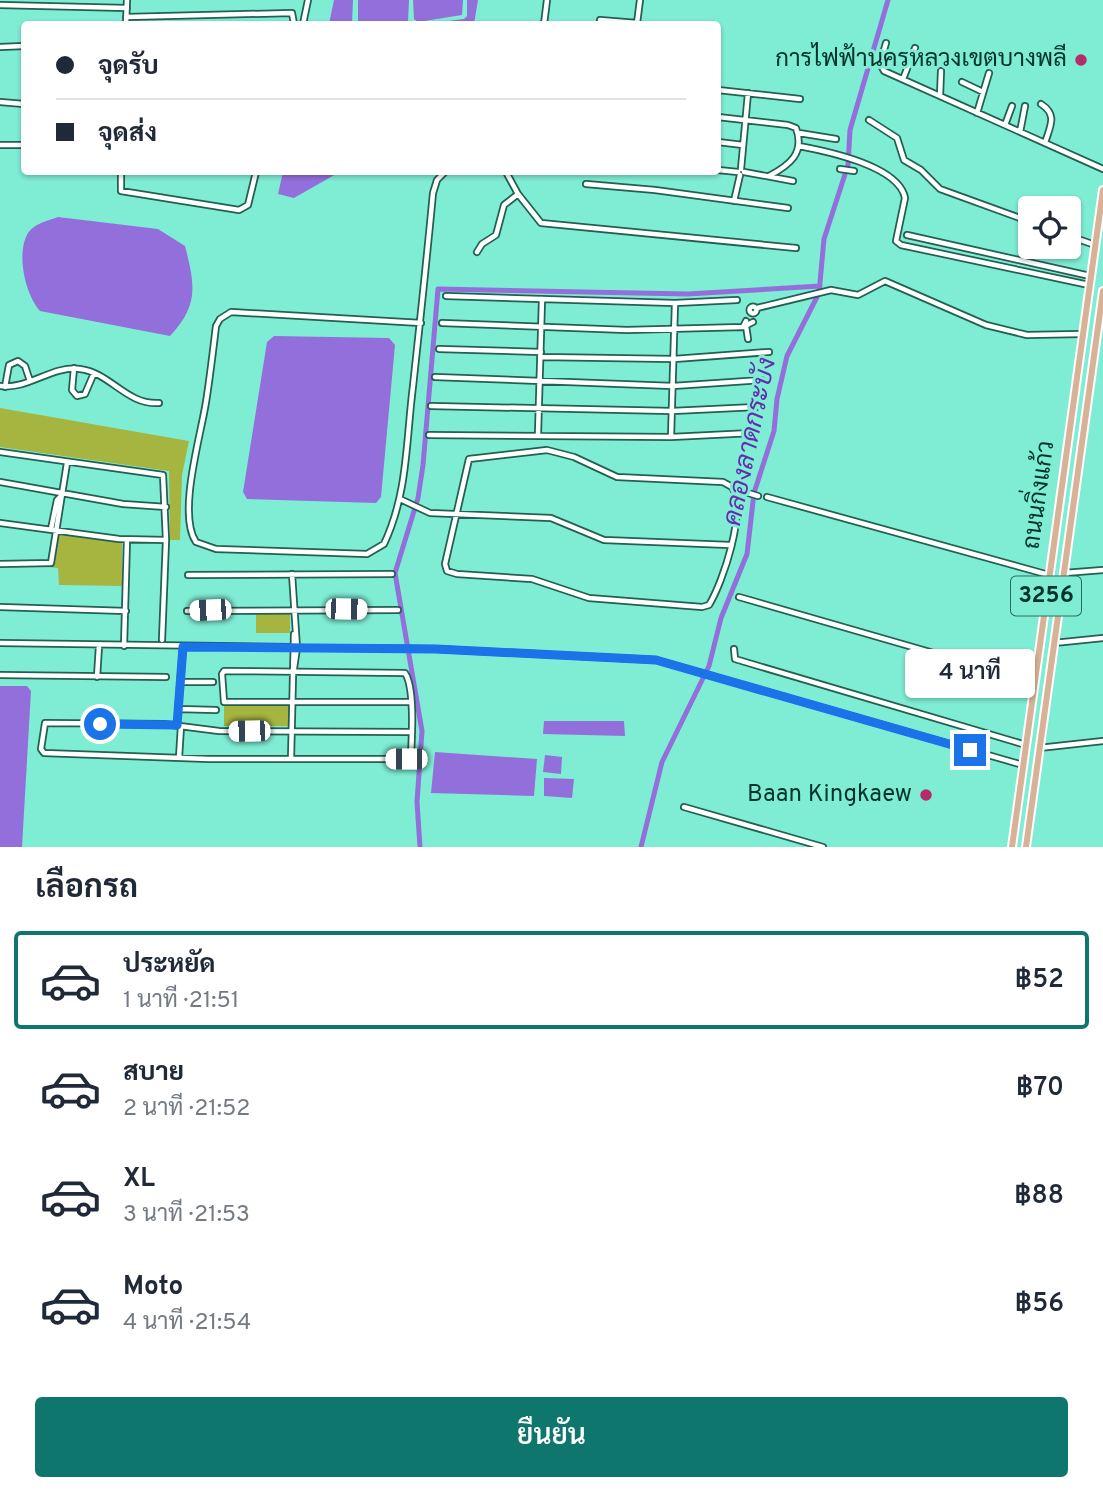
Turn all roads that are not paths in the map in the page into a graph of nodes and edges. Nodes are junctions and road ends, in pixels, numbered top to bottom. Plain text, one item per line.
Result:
1 (117, 0) edge
2 (127, 0) edge
3 (308, 0) edge
4 (547, 0) edge
5 (640, 0) edge
6 (0, 5) edge
7 (117, 8) junction
8 (127, 8) junction
9 (126, 18) joint
10 (600, 20) dead end
11 (133, 21) edge
12 (152, 21) edge
13 (293, 21) edge
14 (304, 21) edge
15 (544, 21) edge
16 (609, 21) edge
17 (637, 21) edge
18 (886, 43) dead end
19 (21, 46) edge
20 (0, 47) edge
21 (915, 48) dead end
22 (940, 71) dead end
23 (989, 73) dead end
24 (903, 79) junction
25 (962, 82) dead end
26 (721, 90) edge
27 (983, 92) junction
28 (748, 93) junction
29 (940, 96) junction
30 (800, 99) dead end
31 (0, 102) edge
32 (21, 104) edge
33 (1041, 104) dead end
34 (1012, 106) dead end
35 (1025, 106) dead end
36 (977, 113) junction
37 (721, 117) edge
38 (869, 120) dead end
39 (745, 121) junction
40 (1005, 125) junction
41 (1020, 132) junction
42 (798, 133) junction
43 (836, 139) dead end
44 (721, 142) edge
45 (1045, 143) junction
46 (0, 145) edge
47 (21, 145) edge
48 (743, 145) junction
49 (799, 146) junction
50 (841, 169) dead end
51 (1103, 169) edge
52 (721, 170) edge
53 (853, 171) dead end
54 (741, 172) junction
55 (121, 175) edge
56 (255, 175) edge
57 (442, 175) edge
58 (508, 175) edge
59 (769, 176) junction
60 (793, 181) dead end
61 (586, 184) dead end
62 (1103, 190) edge
63 (518, 194) junction
64 (734, 201) junction
65 (788, 208) dead end
66 (1018, 217) edge
67 (907, 236) dead end
68 (1081, 240) edge
69 (1095, 245) junction
70 (796, 248) dead end
71 (477, 252) dead end
72 (1090, 276) junction
73 (1089, 285) junction
74 (1103, 291) edge
75 (446, 296) dead end
76 (542, 299) junction
77 (737, 300) dead end
78 (675, 303) junction
79 (750, 319) junction
80 (421, 323) junction
81 (442, 323) dead end
82 (542, 327) junction
83 (675, 330) junction
84 (1082, 334) junction
85 (748, 339) dead end
86 (1080, 344) junction
87 (1095, 346) junction
88 (439, 349) dead end
89 (769, 352) dead end
90 (541, 354) junction
91 (674, 359) junction
92 (74, 368) junction
93 (94, 373) junction
94 (435, 377) dead end
95 (540, 380) junction
96 (762, 380) dead end
97 (30, 381) junction
98 (2, 386) edge
99 (673, 386) junction
100 (159, 403) dead end
101 (431, 406) dead end
102 (756, 407) dead end
103 (539, 408) junction
104 (672, 411) junction
105 (752, 433) dead end
106 (538, 434) junction
107 (429, 435) dead end
108 (671, 438) junction
109 (0, 452) edge
110 (67, 463) junction
111 (0, 482) edge
112 (745, 492) dead end
113 (61, 495) junction
114 (758, 496) dead end
115 (767, 497) dead end
116 (400, 499) junction
117 (166, 507) junction
118 (456, 513) junction
119 (0, 523) edge
120 (54, 529) junction
121 (127, 540) junction
122 (166, 540) junction
123 (731, 545) junction
124 (0, 564) edge
125 (1103, 570) edge
126 (1064, 573) junction
127 (292, 574) junction
128 (392, 574) dead end
129 (1049, 575) junction
130 (188, 576) dead end
131 (739, 597) dead end
132 (0, 607) edge
133 (294, 608) junction
134 (398, 610) dead end
135 (126, 611) junction
136 (187, 611) dead end
137 (1103, 638) edge
138 (162, 640) dead end
139 (0, 642) edge
140 (1054, 643) junction
141 (99, 646) junction
142 (124, 646) junction
143 (183, 647) junction
144 (294, 648) junction
145 (734, 649) dead end
146 (293, 673) junction
147 (0, 675) edge
148 (97, 677) junction
149 (166, 677) dead end
150 (180, 682) junction
151 (213, 682) dead end
152 (1034, 682) junction
153 (292, 701) junction
154 (411, 702) junction
155 (178, 709) junction
156 (216, 710) dead end
157 (179, 726) junction
158 (291, 730) junction
159 (412, 732) junction
160 (1103, 741) edge
161 (1026, 746) junction
162 (1040, 748) junction
163 (179, 758) junction
164 (291, 759) junction
165 (1023, 765) junction
166 (684, 807) dead end
167 (824, 847) edge
168 (1012, 847) edge
169 (1026, 847) edge

1 - 7 street
2 - 8 street
3 - 14 street
4 - 15 street
5 - 17 street
6 - 7 street
7 - 8 street
8 - 9 street
9 - 11 street
10 - 16 street
12 - 13 street
18 - 24 street
19 - 20 street
21 - 24 street
22 - 29 street
23 - 27 street
24 - 29 street
25 - 27 street
26 - 28 street
27 - 36 street
28 - 30 street
28 - 39 street
29 - 36 street
31 - 32 street
33 - 45 street
34 - 40 street
35 - 41 street
36 - 40 street
37 - 39 street
38 - 66 street
39 - 42 street
39 - 48 street
40 - 41 street
41 - 45 street
42 - 43 street
42 - 49 street
44 - 48 street
45 - 51 street
46 - 47 street
48 - 54 street
49 - 59 street
49 - 73 street
50 - 53 street
52 - 54 street
54 - 59 street
54 - 64 street
55 - 56 street
57 - 80 street
58 - 63 street
59 - 60 street
61 - 64 street
62 - 69 main road, ถนนกิ่งแก้ว / 3256
63 - 70 street
63 - 71 street
64 - 65 street
67 - 72 street
68 - 69 street
69 - 72 main road, ถนนกิ่งแก้ว / 3256
72 - 73 main road, ถนนกิ่งแก้ว / 3256
73 - 84 main road, ถนนกิ่งแก้ว / 3256
74 - 87 main road, ถนนกิ่งแก้ว / 3256
75 - 76 street
76 - 78 street
76 - 82 street
77 - 78 street
78 - 83 street
79 - 83 street
79 - 84 street
79 - 85 street
80 - 116 street
80 - 116 street
81 - 82 street
82 - 83 street
82 - 90 street
83 - 91 street
84 - 86 main road, ถนนกิ่งแก้ว / 3256
86 - 87 main road
86 - 129 main road, ถนนกิ่งแก้ว / 3256
87 - 126 main road, ถนนกิ่งแก้ว / 3256
88 - 90 street
89 - 91 street
90 - 91 street
90 - 95 street
91 - 99 street
92 - 93 street
92 - 93 street
92 - 97 street
93 - 100 street
94 - 95 street
95 - 99 street
95 - 103 street
96 - 99 street
97 - 98 street
97 - 98 street
99 - 104 street
101 - 103 street
102 - 104 street
103 - 104 street
103 - 106 street
104 - 108 street
105 - 108 street
106 - 107 street
106 - 108 street
109 - 110 street
110 - 113 street
110 - 117 street
111 - 113 street
112 - 114 street
113 - 117 street
113 - 120 street
115 - 129 street
116 - 118 street
117 - 122 street
118 - 123 street
118 - 123 street
118 - 123 street
119 - 120 street
120 - 121 street
120 - 124 street
121 - 122 street
121 - 135 street
122 - 138 street
125 - 126 street
126 - 140 main road, ถนนกิ่งแก้ว / 3256
127 - 128 street
127 - 130 street
127 - 133 street
129 - 152 main road, ถนนกิ่งแก้ว / 3256
131 - 152 street
132 - 135 street
133 - 134 street
133 - 136 street
133 - 144 street
135 - 142 street
137 - 140 street
139 - 141 street
140 - 162 main road, ถนนกิ่งแก้ว / 3256
141 - 142 street
141 - 148 street
142 - 143 street
143 - 144 street
143 - 150 street
144 - 146 street
144 - 165 street
145 - 161 street
146 - 153 street
146 - 153 street
146 - 154 street
147 - 148 street
148 - 149 street
150 - 151 street
150 - 155 street
152 - 161 main road, ถนนกิ่งแก้ว / 3256
153 - 154 street
153 - 158 street
154 - 159 street
155 - 156 street
155 - 157 street
157 - 158 street
157 - 163 street
157 - 163 street
158 - 159 street
158 - 164 street
159 - 164 street
160 - 162 street
161 - 165 main road, ถนนกิ่งแก้ว / 3256
162 - 169 main road, ถนนกิ่งแก้ว / 3256
163 - 164 street
165 - 168 main road, ถนนกิ่งแก้ว / 3256
166 - 167 street

